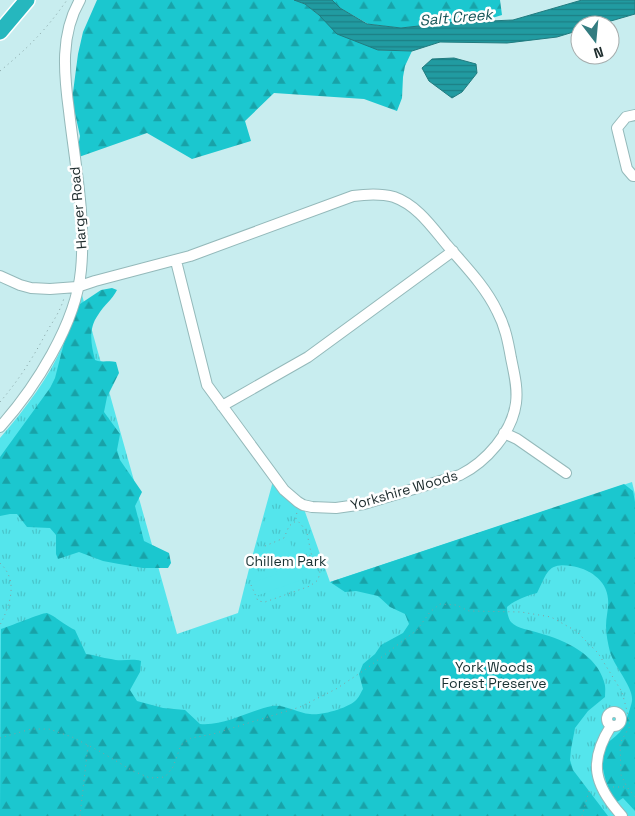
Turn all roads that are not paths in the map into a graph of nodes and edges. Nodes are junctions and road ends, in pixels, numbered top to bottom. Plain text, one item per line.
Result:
1 (27, 0) edge
2 (80, 0) edge
3 (0, 32) edge
4 (635, 115) edge
5 (635, 176) edge
6 (453, 252) junction
7 (176, 261) junction
8 (0, 276) edge
9 (77, 288) junction
10 (222, 406) junction
11 (0, 427) edge
12 (504, 433) junction
13 (566, 473) dead end
14 (610, 726) dead end
15 (622, 816) edge

1 - 3 highway
2 - 9 street, Harger Road
4 - 5 street
6 - 7 street, Yorkshire Woods
6 - 10 street
6 - 12 street, Yorkshire Woods
7 - 9 street, Yorkshire Woods
7 - 10 street
8 - 9 street, Yorkshire Woods
9 - 11 street, Harger Road
10 - 12 street, Yorkshire Woods
12 - 13 street
14 - 15 street

